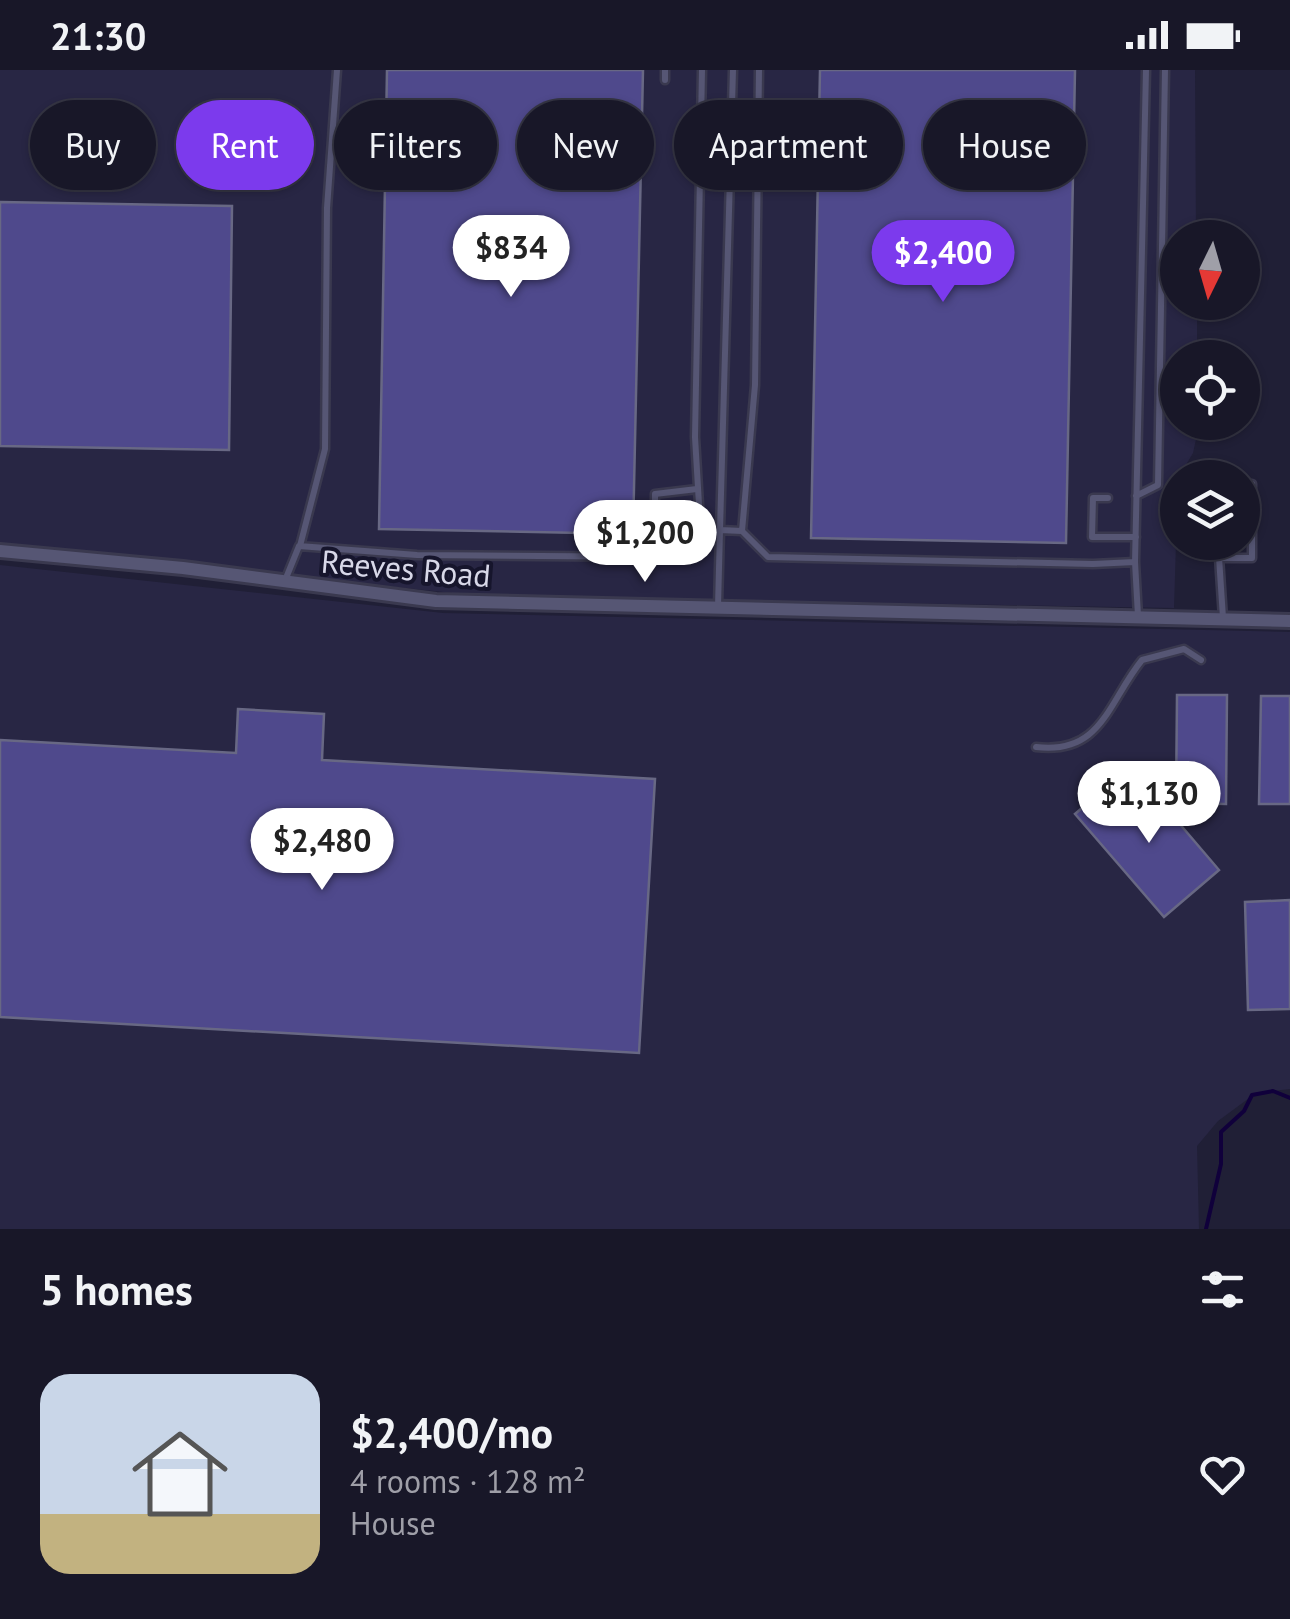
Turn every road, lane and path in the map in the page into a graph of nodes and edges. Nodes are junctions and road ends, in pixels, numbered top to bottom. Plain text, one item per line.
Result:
1 (338, 70) edge
2 (666, 70) edge
3 (702, 70) edge
4 (733, 70) edge
5 (758, 70) edge
6 (1146, 70) edge
7 (1165, 70) edge
8 (666, 80) dead end
9 (698, 488) junction
10 (1136, 496) junction
11 (1108, 498) dead end
12 (700, 522) junction
13 (720, 530) junction
14 (742, 530) junction
15 (1136, 537) junction
16 (701, 539) junction
17 (300, 546) junction
18 (0, 550) edge
19 (1218, 560) edge
20 (1136, 562) junction
21 (283, 584) junction
22 (718, 608) junction
23 (1138, 617) junction
24 (1224, 620) junction
25 (1290, 622) edge
26 (1201, 660) dead end
27 (1036, 746) dead end

1 - 17 lane
2 - 8 lane
3 - 9 lane
4 - 13 lane
5 - 14 lane
6 - 10 lane
7 - 10 lane
9 - 12 lane
9 - 12 lane
10 - 15 lane
11 - 15 lane
12 - 16 lane
13 - 14 lane
13 - 16 lane
13 - 22 lane
14 - 20 lane
15 - 20 lane
16 - 17 lane
17 - 21 lane
18 - 21 street, Reeves Road
19 - 24 lane
20 - 23 lane
21 - 22 street, Reeves Road
22 - 23 street, Reeves Road
23 - 24 street, Reeves Road
24 - 25 street, Reeves Road
26 - 27 lane

